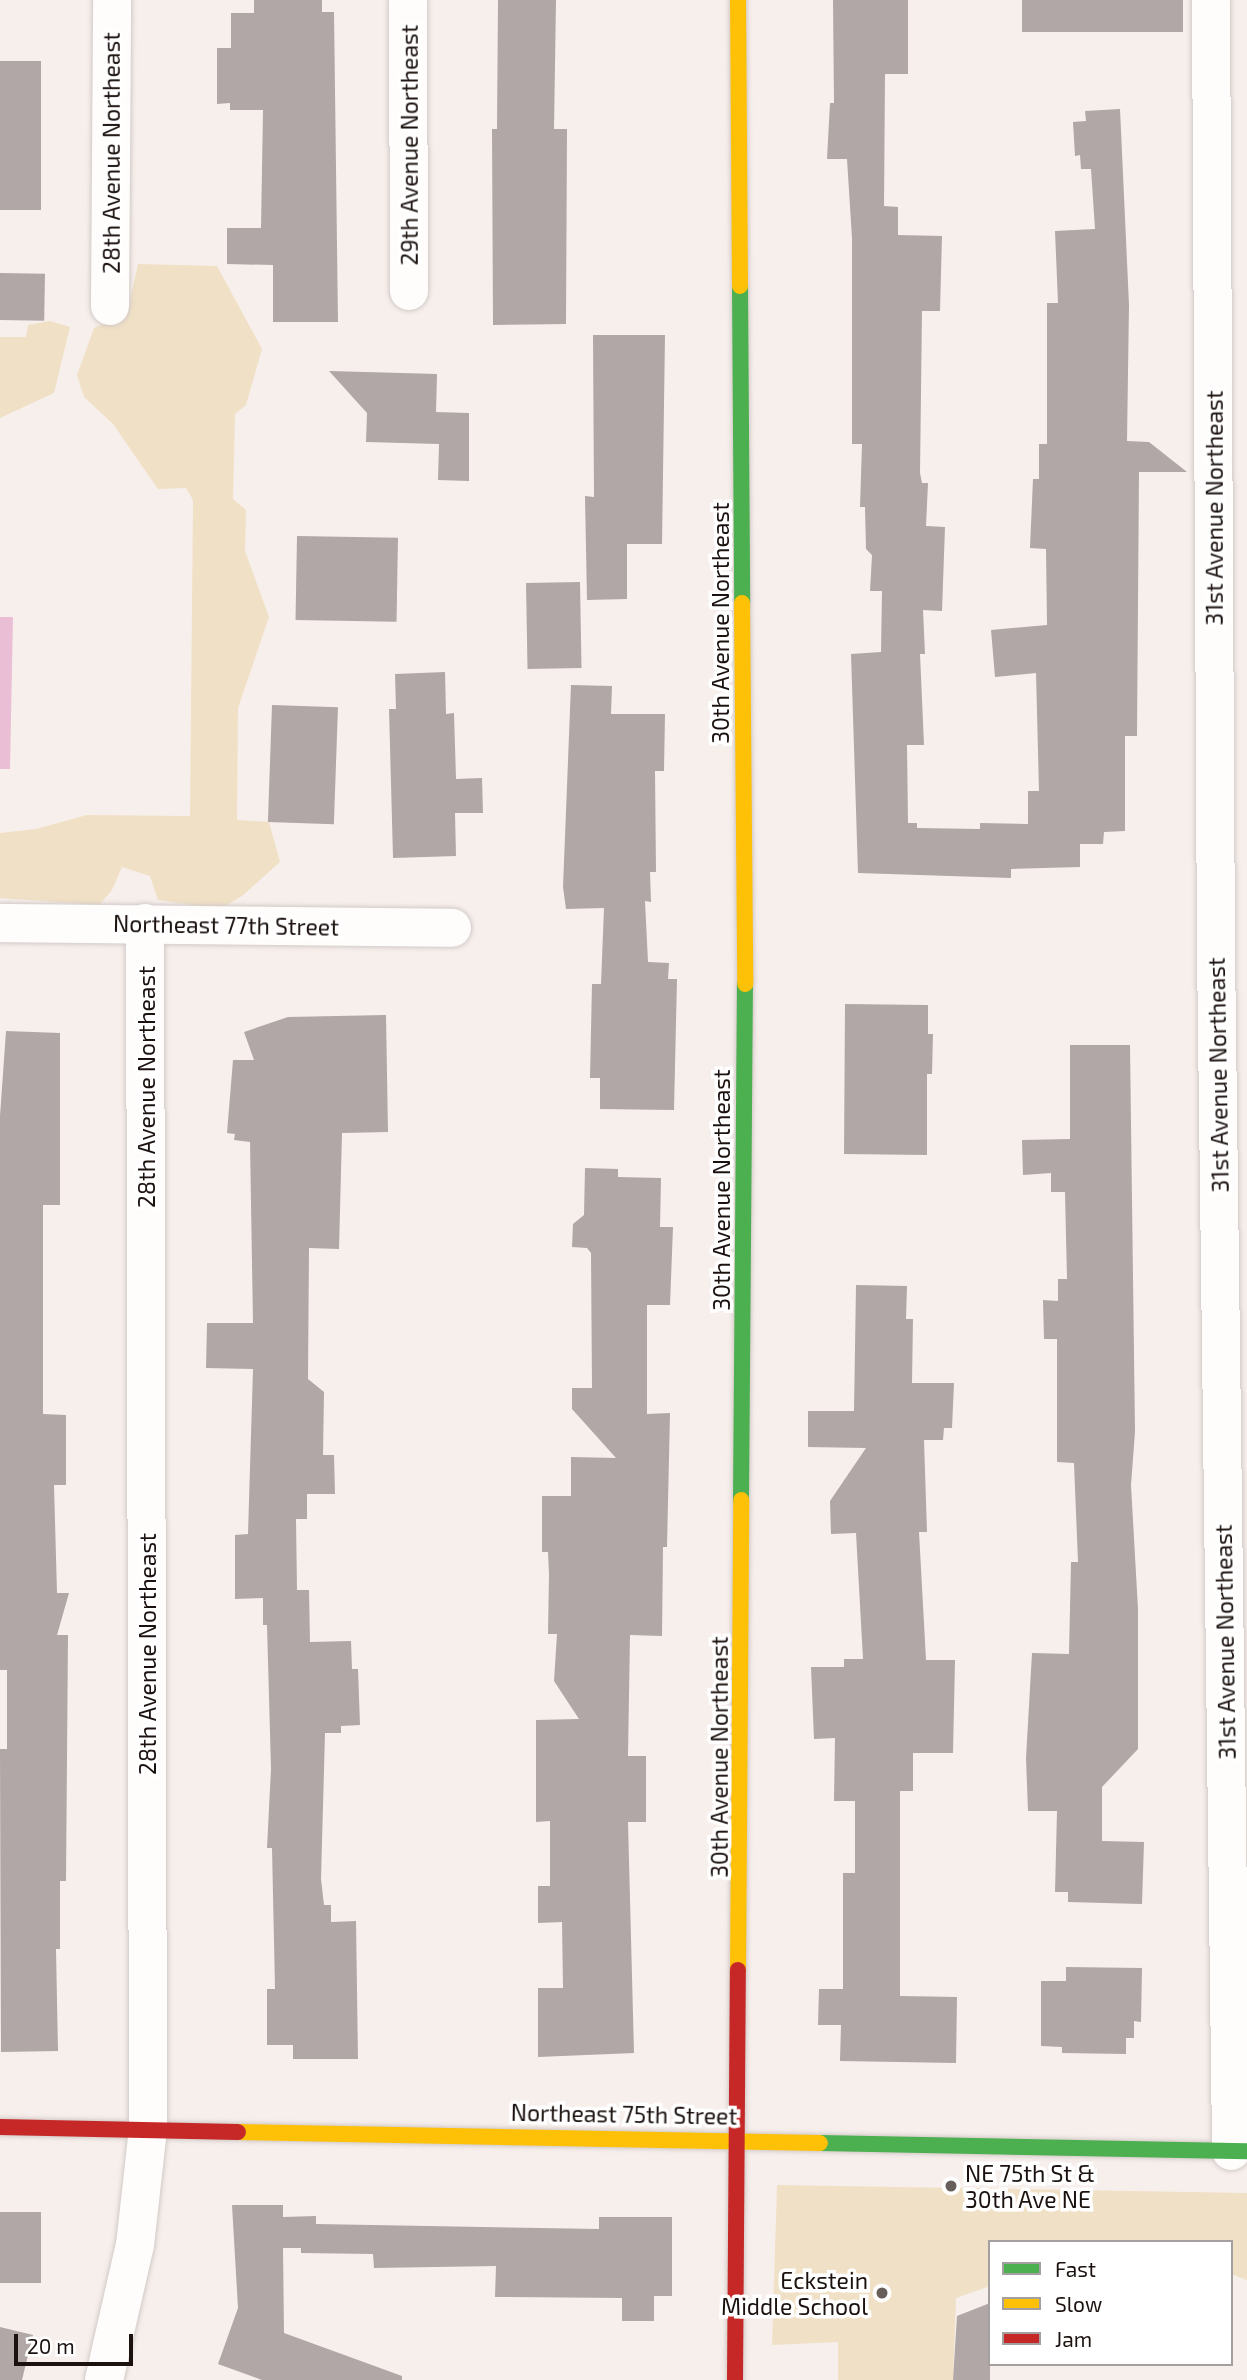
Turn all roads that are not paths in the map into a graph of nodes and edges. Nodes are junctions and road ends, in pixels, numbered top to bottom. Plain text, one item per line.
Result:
1 (112, 0) edge
2 (408, 0) edge
3 (738, 0) edge
4 (1211, 0) edge
5 (409, 291) dead end
6 (110, 306) dead end
7 (0, 923) edge
8 (145, 923) junction
9 (452, 928) dead end
10 (1232, 950) edge
11 (0, 2127) edge
12 (148, 2130) junction
13 (740, 2138) junction
14 (1239, 2151) edge
15 (104, 2380) edge
16 (735, 2380) edge

1 - 6 street, 28th Avenue Northeast
2 - 5 street, 29th Avenue Northeast
3 - 13 street, 30th Avenue Northeast
4 - 10 street, 31st Avenue Northeast
7 - 8 street, Northeast 77th Street
8 - 9 street, Northeast 77th Street
8 - 12 street, 28th Avenue Northeast
10 - 14 street, 31st Avenue Northeast
11 - 12 street, Northeast 75th Street
12 - 13 street, Northeast 75th Street
12 - 15 street, 28th Avenue Northeast
13 - 14 street, Northeast 75th Street
13 - 16 street, 30th Avenue Northeast

